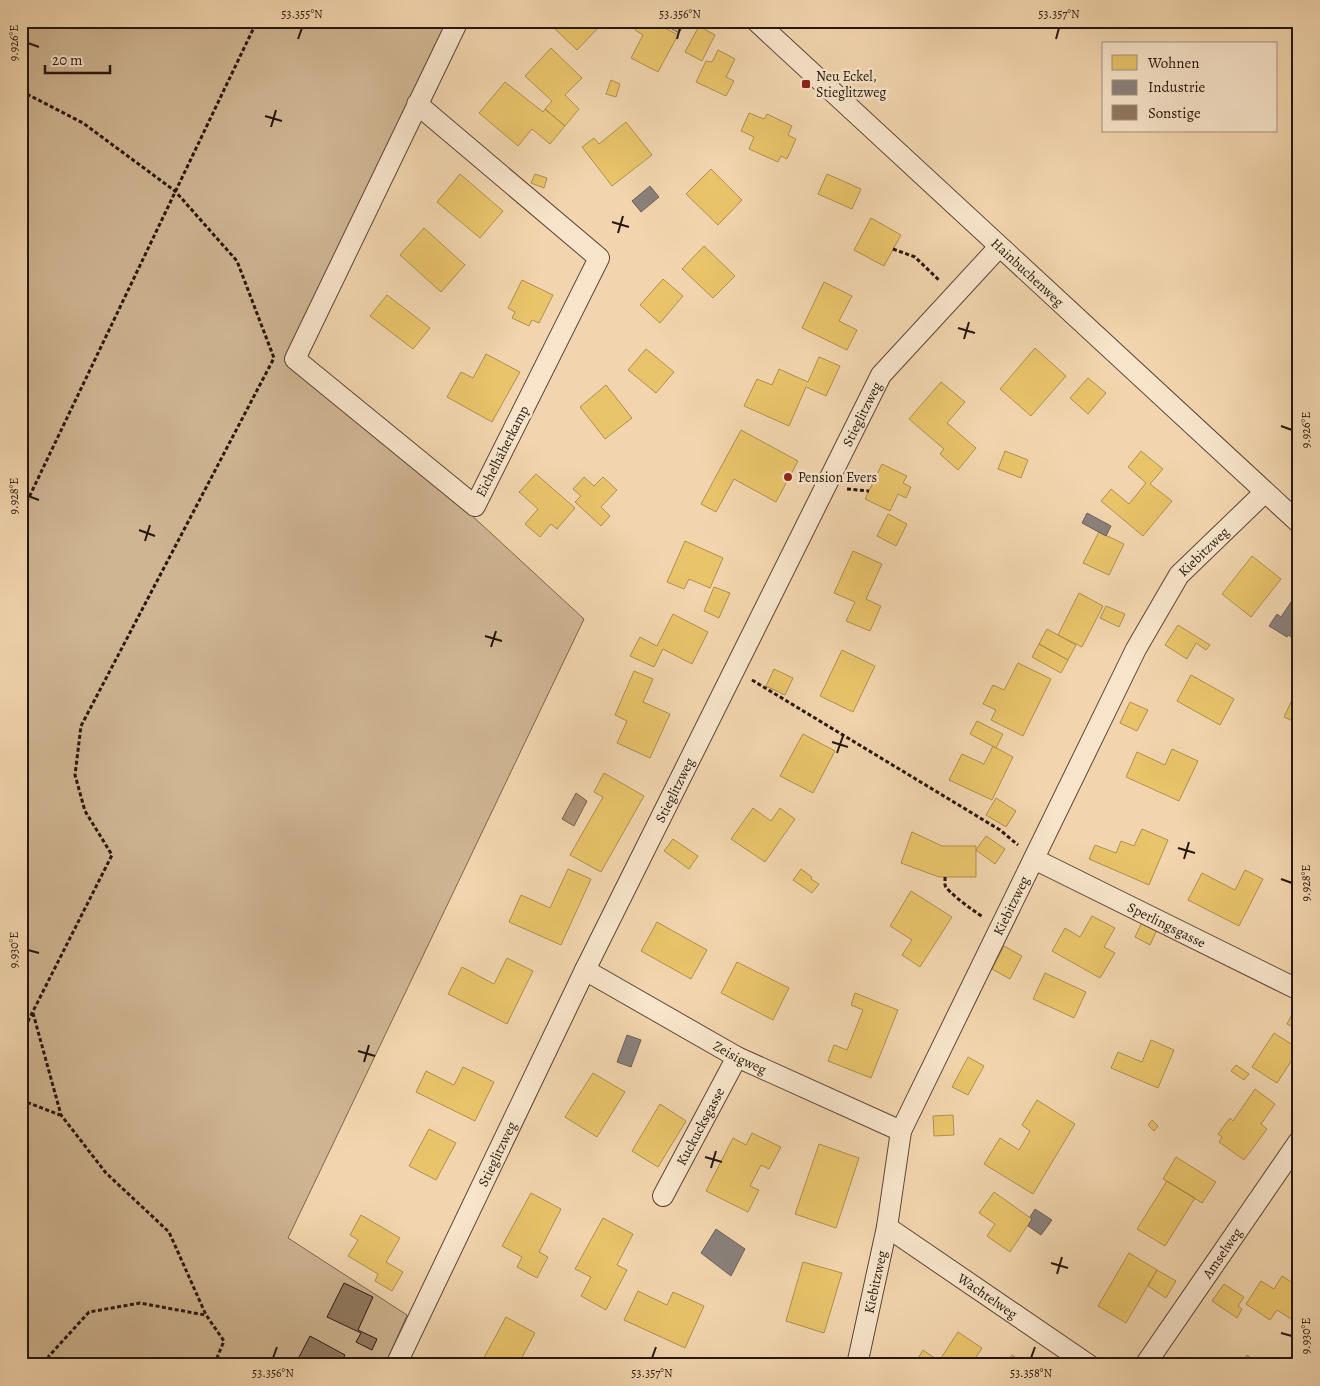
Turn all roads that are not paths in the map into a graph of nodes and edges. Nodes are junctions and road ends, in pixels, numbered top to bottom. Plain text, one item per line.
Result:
1 (458, 21) edge
2 (756, 21) edge
3 (417, 104) junction
4 (999, 247) junction
5 (1264, 493) junction
6 (1299, 523) edge
7 (1034, 859) junction
8 (585, 970) junction
9 (1299, 990) edge
10 (737, 1057) junction
11 (901, 1131) junction
12 (1299, 1141) edge
13 (664, 1196) dead end
14 (887, 1227) junction
15 (396, 1365) edge
16 (857, 1365) edge
17 (1089, 1365) edge
18 (1145, 1365) edge

1 - 3 street, Eichelhäherkamp
2 - 4 street, Hainbuchenweg
3 - 3 street, Eichelhäherkamp
4 - 5 street, Hainbuchenweg
4 - 8 street, Stieglitzweg
5 - 6 street, Hainbuchenweg
5 - 7 street, Kiebitzweg
7 - 9 street, Sperlingsgasse
7 - 11 street, Kiebitzweg
8 - 10 street, Zeisigweg
8 - 15 street, Stieglitzweg
10 - 11 street, Zeisigweg
10 - 13 street, Kuckucksgasse
11 - 14 street, Kiebitzweg
12 - 18 street, Amselweg
14 - 16 street, Kiebitzweg
14 - 17 street, Wachtelweg

